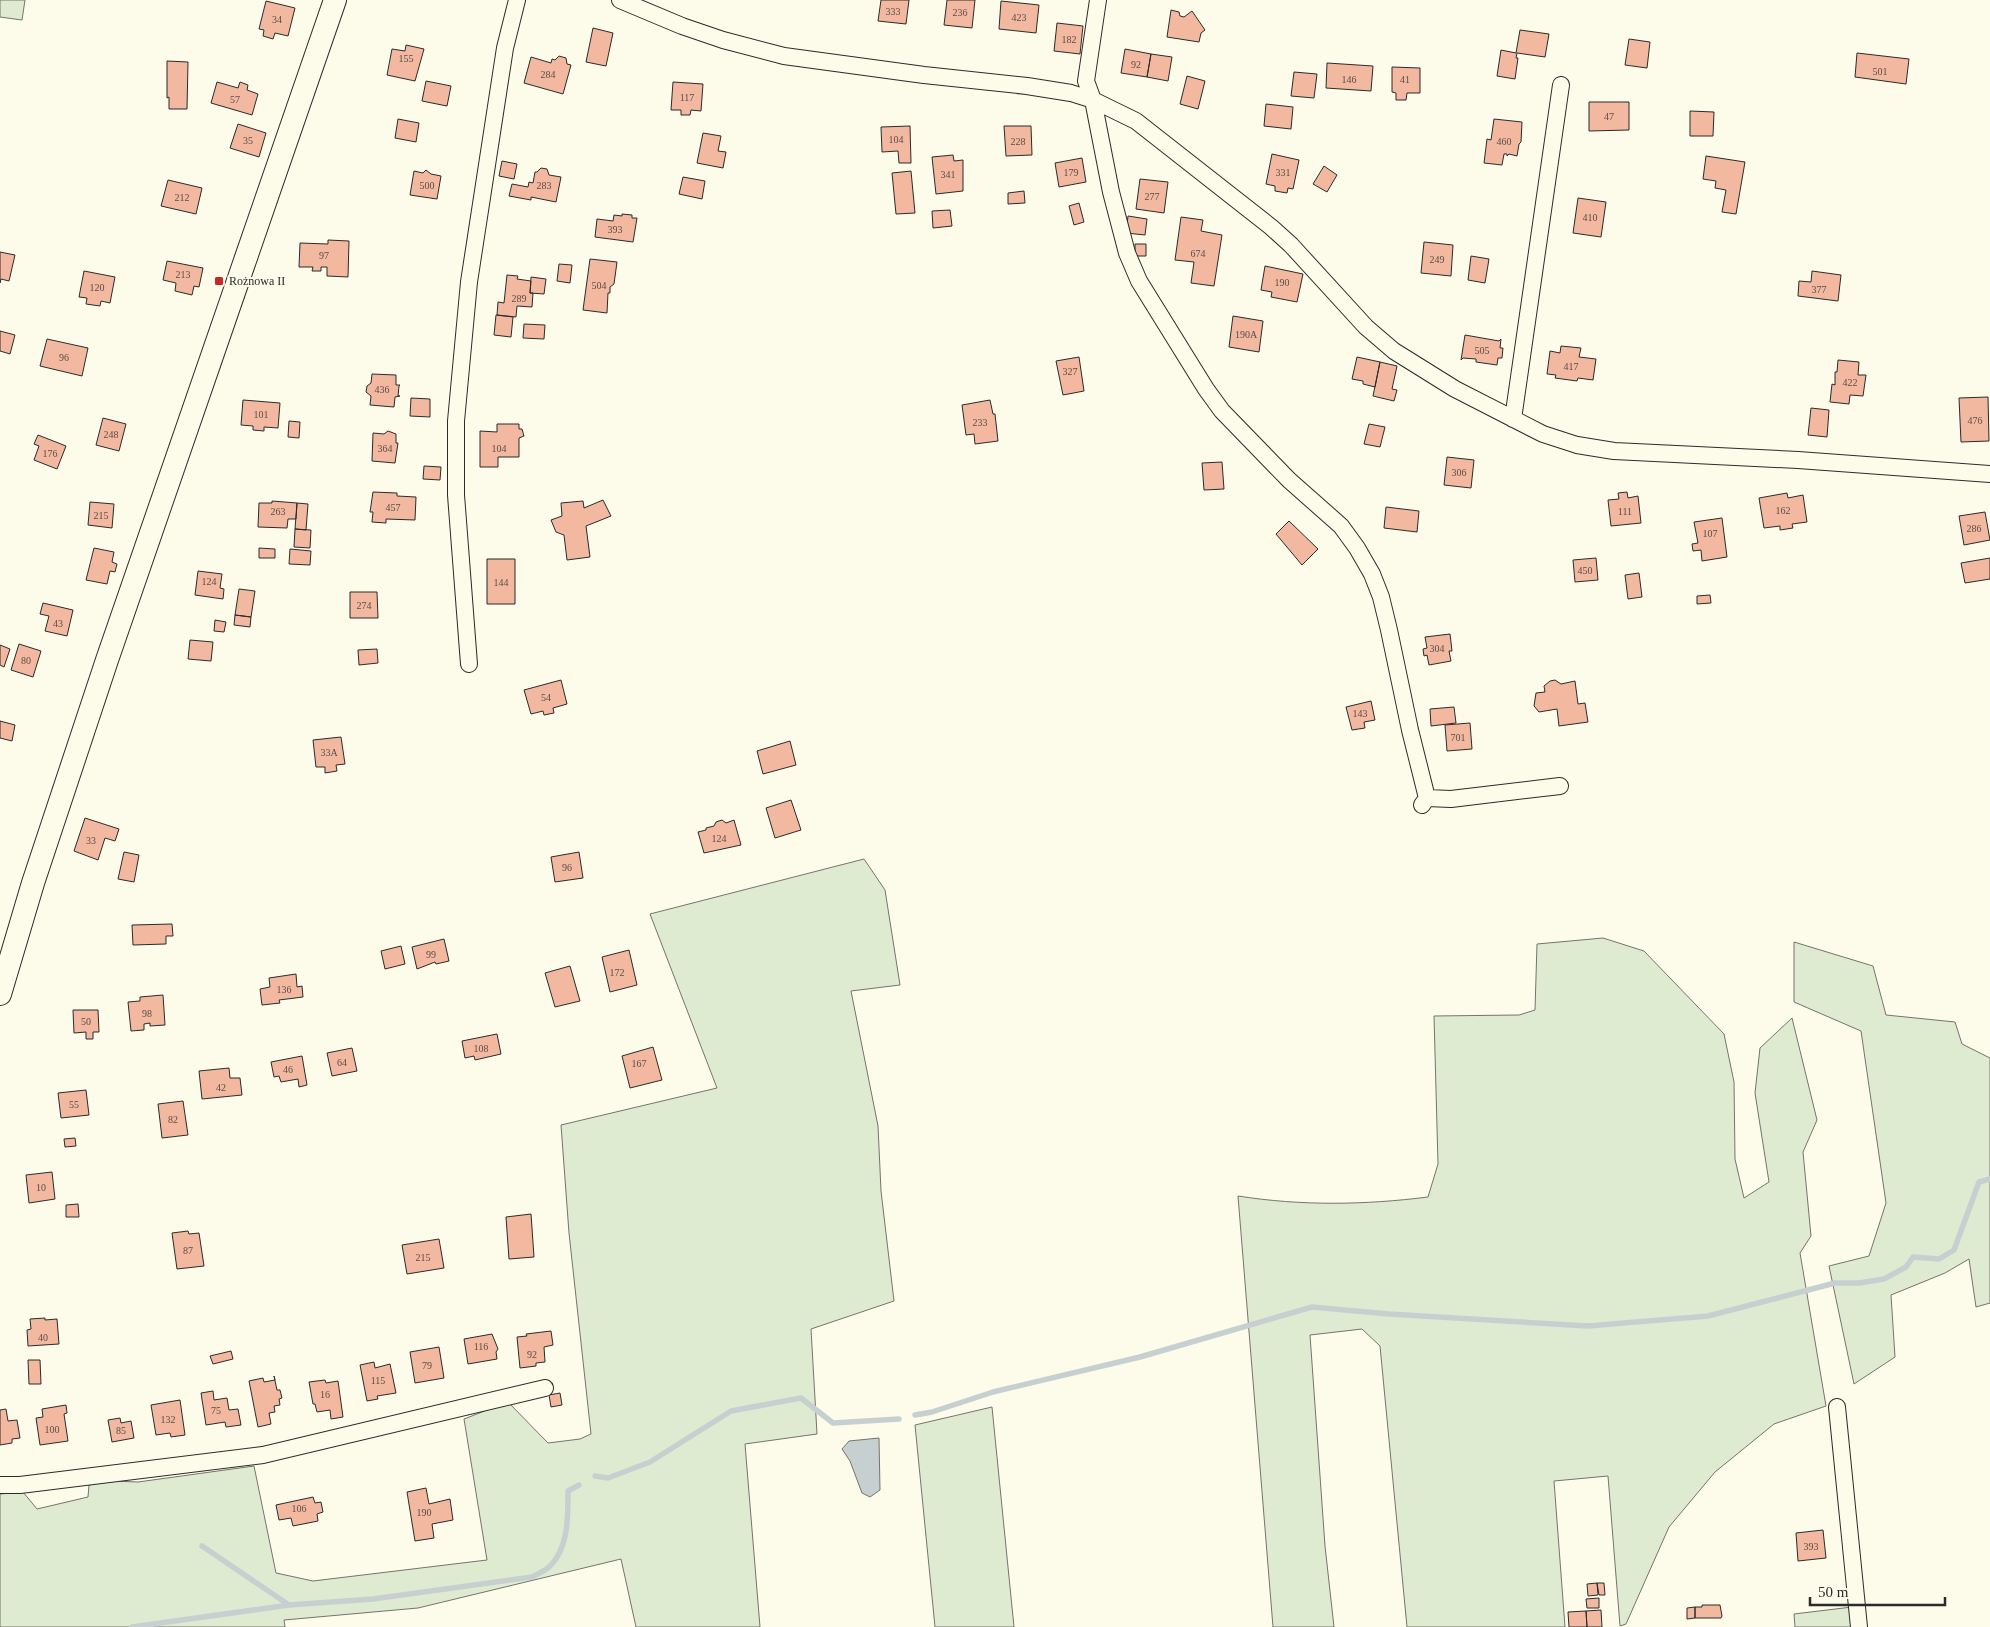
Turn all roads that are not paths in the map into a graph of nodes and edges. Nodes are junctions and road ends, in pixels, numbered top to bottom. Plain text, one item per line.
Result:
1 (335, 0) edge
2 (516, 0) edge
3 (620, 0) edge
4 (1098, 0) edge
5 (1561, 85) dead end
6 (1093, 100) junction
7 (1513, 419) junction
8 (1990, 474) edge
9 (469, 664) dead end
10 (1560, 786) dead end
11 (0, 994) edge
12 (545, 1388) dead end
13 (1837, 1407) dead end
14 (0, 1485) edge
15 (1859, 1627) edge

1 - 11 main road
2 - 9 street
3 - 6 street
4 - 6 street
5 - 7 street
6 - 7 street
6 - 10 street
7 - 8 street
12 - 14 street
13 - 15 street

